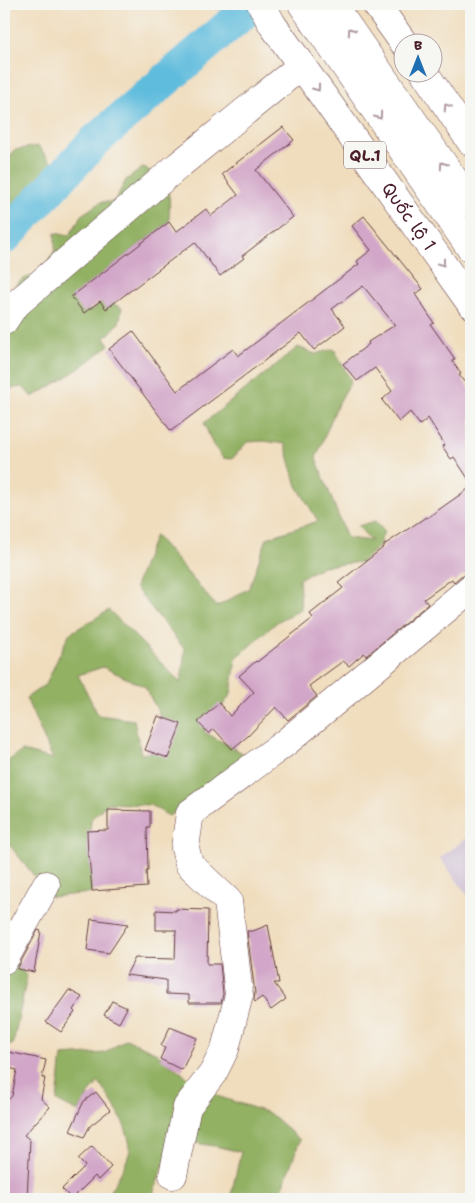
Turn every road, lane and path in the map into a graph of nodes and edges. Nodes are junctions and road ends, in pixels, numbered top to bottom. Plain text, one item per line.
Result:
1 (261, 4) edge
2 (302, 4) edge
3 (332, 4) edge
4 (376, 4) edge
5 (396, 32) edge
6 (301, 66) junction
7 (431, 82) edge
8 (471, 142) edge
9 (471, 204) edge
10 (471, 249) edge
11 (471, 304) edge
12 (4, 321) edge
13 (471, 588) edge
14 (46, 885) dead end
15 (4, 960) edge
16 (173, 1175) dead end

1 - 6 main road, Quốc lộ 1 / QL.1
2 -> 10 main road, Quốc lộ 1 / QL.1
9 -> 3 main road
4 - 5 main road
6 -> 11 main road, Quốc lộ 1 / QL.1
6 - 12 main road
8 -> 7 main road
13 - 16 main road
14 - 15 main road

